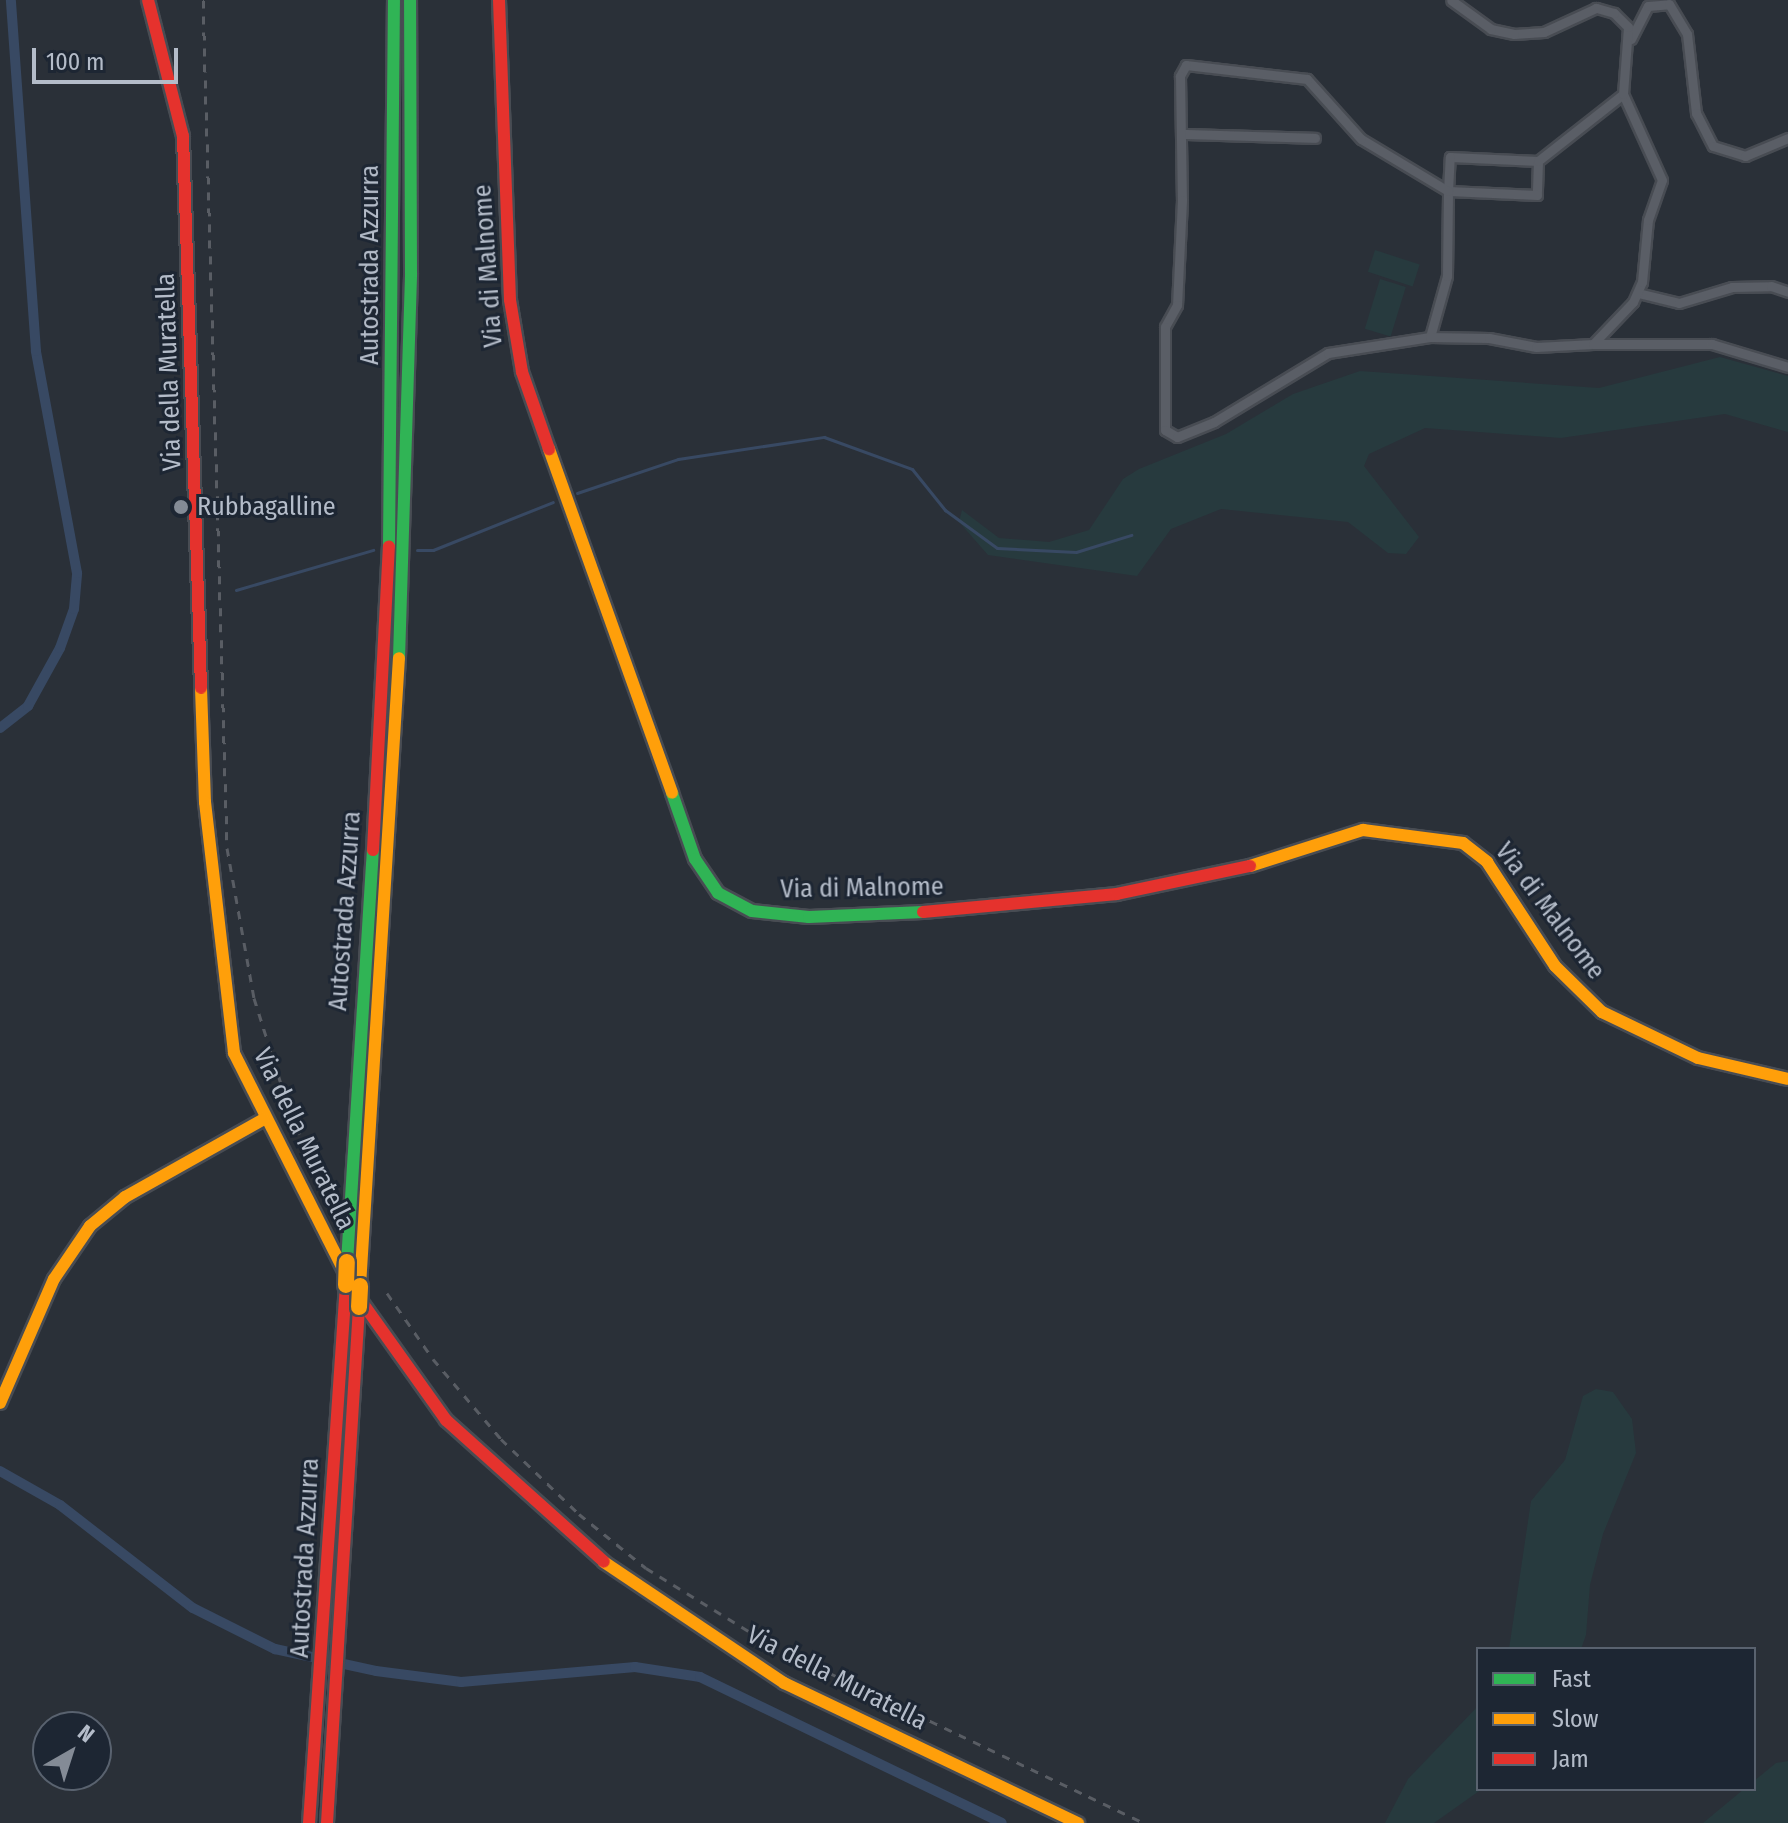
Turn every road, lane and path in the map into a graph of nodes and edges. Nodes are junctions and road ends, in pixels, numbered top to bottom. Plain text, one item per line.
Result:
1 (148, 0) edge
2 (394, 0) edge
3 (410, 0) edge
4 (499, 0) edge
5 (1451, 0) edge
6 (1631, 39) junction
7 (1623, 94) junction
8 (1182, 134) junction
9 (1315, 138) dead end
10 (1788, 138) edge
11 (1538, 161) junction
12 (1448, 191) junction
13 (1788, 292) edge
14 (1638, 293) junction
15 (1430, 337) junction
16 (1593, 344) junction
17 (1788, 367) edge
18 (1788, 1079) edge
19 (264, 1119) junction
20 (353, 1286) junction
21 (0, 1403) edge
22 (332, 1640) junction
23 (330, 1683) junction
24 (309, 1823) edge
25 (327, 1823) edge
26 (1078, 1823) edge

1 - 19 main road, Via della Muratella
2 - 20 main road, Autostrada Azzurra, bridge
3 - 20 main road, Autostrada Azzurra
4 - 18 main road, Via di Malnome
5 - 6 street
6 - 7 street
6 - 10 street
7 - 11 street
7 - 14 street
8 - 9 street
8 - 12 street
8 - 15 street
11 - 12 street
11 - 12 street
12 - 15 street
13 - 14 street
14 - 16 street
15 - 16 street
16 - 17 street
19 - 21 main road
19 - 26 main road, Via della Muratella
20 - 22 main road, Autostrada Azzurra
20 - 22 main road, Autostrada Azzurra, bridge
22 - 23 main road, Autostrada Azzurra
23 - 24 main road, Autostrada Azzurra
23 - 25 main road, Autostrada Azzurra

